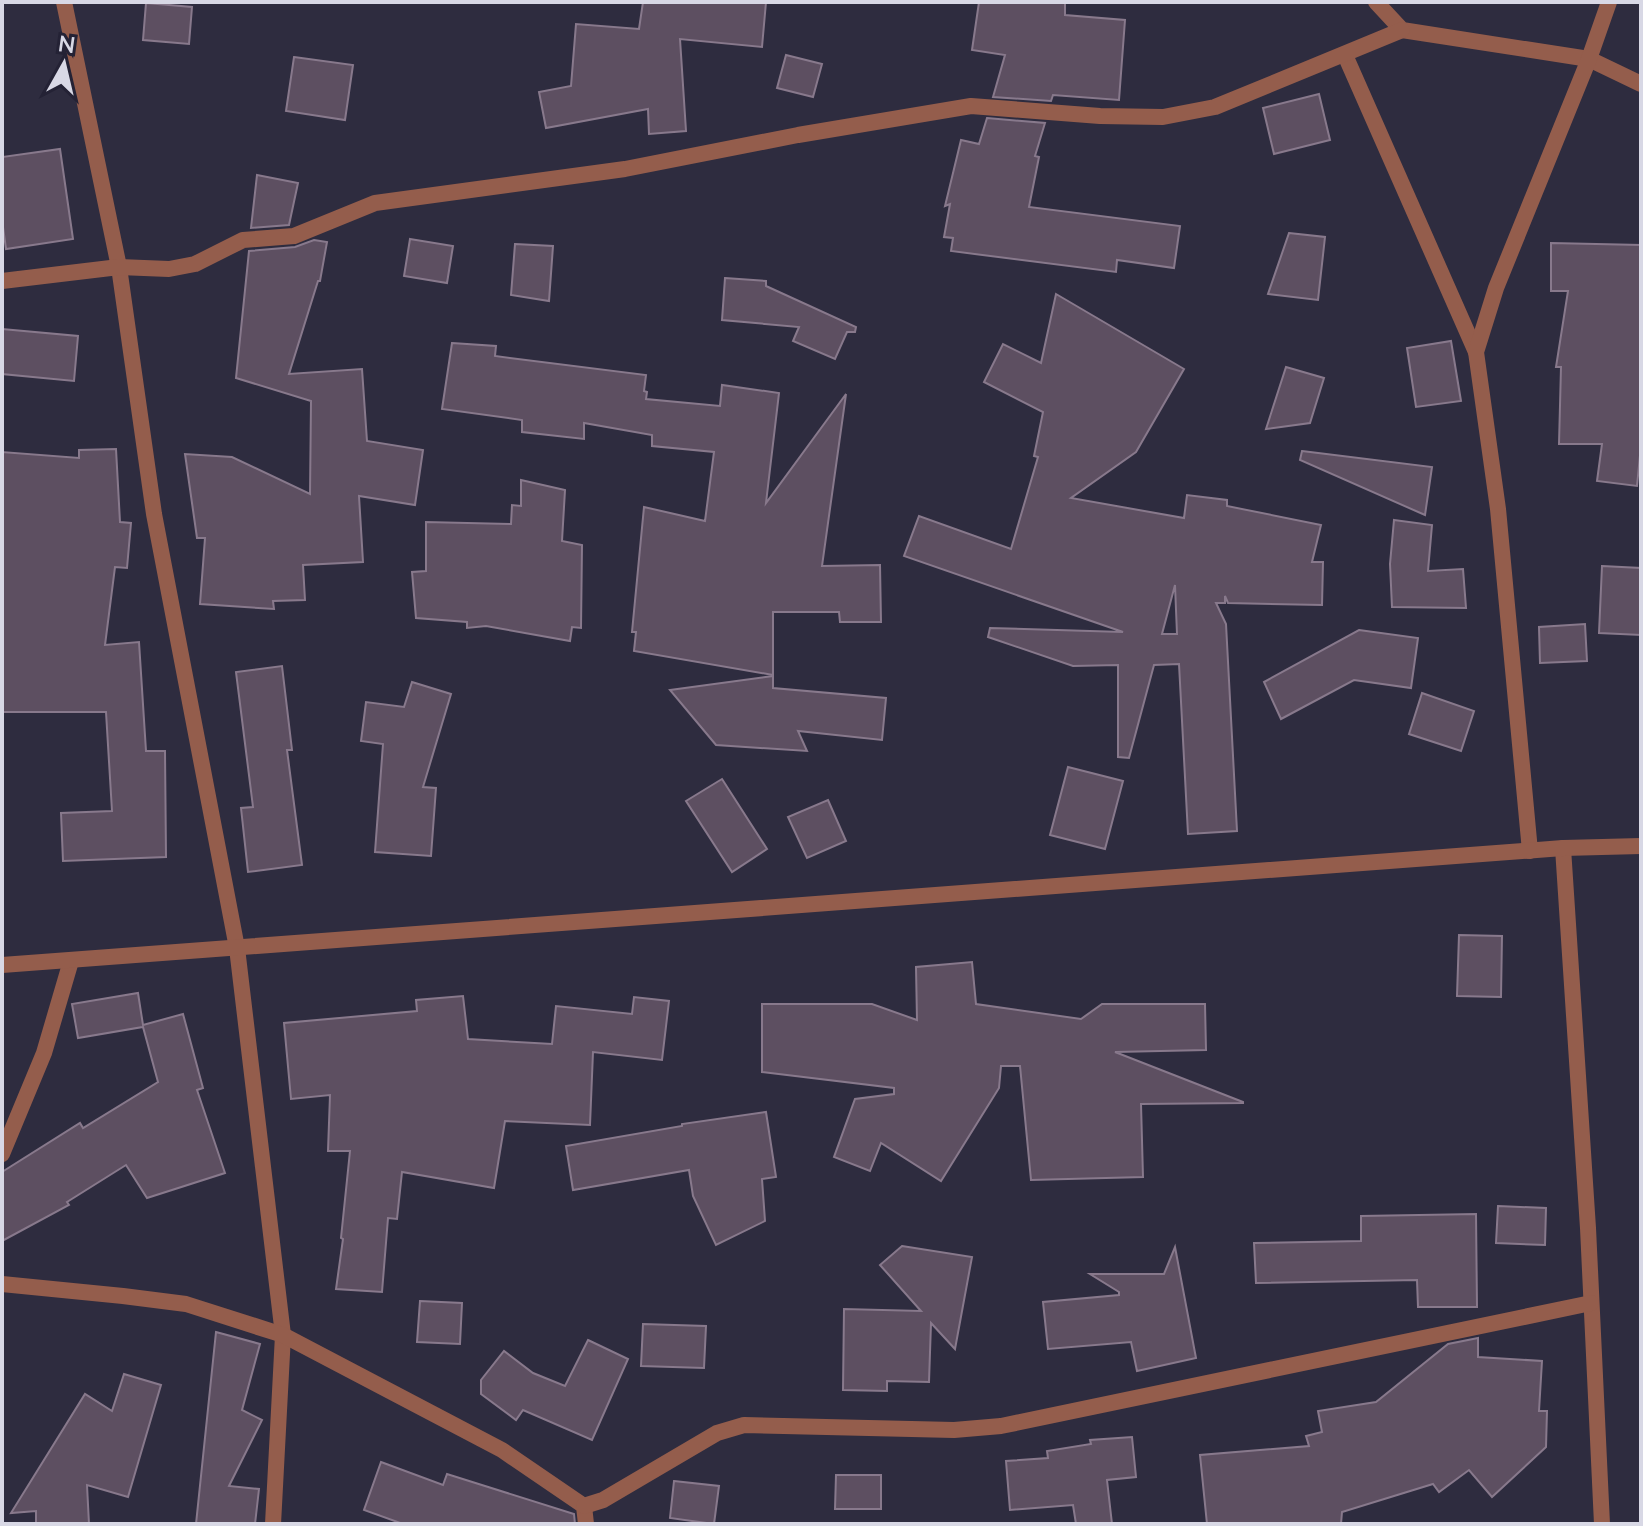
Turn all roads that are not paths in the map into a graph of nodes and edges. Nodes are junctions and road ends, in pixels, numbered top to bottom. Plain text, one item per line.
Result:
1 (64, 2) edge
2 (1376, 2) edge
3 (1609, 2) edge
4 (1402, 30) junction
5 (1345, 55) junction
6 (1589, 59) junction
7 (1641, 84) edge
8 (119, 267) junction
9 (2, 281) edge
10 (1476, 352) junction
11 (1641, 846) edge
12 (1563, 848) junction
13 (1530, 851) junction
14 (237, 948) junction
15 (71, 961) junction
16 (2, 965) edge
17 (2, 1154) edge
18 (2, 1284) edge
19 (1591, 1303) junction
20 (283, 1335) junction
21 (584, 1506) junction
22 (273, 1524) edge
23 (586, 1524) edge
24 (1602, 1524) edge

1 - 8 street
2 - 4 street
3 - 6 street
4 - 5 street
4 - 6 street
5 - 8 street
5 - 10 street
6 - 7 street
6 - 10 street
8 - 9 street
8 - 14 street
10 - 13 street
11 - 12 street
12 - 13 street
12 - 19 street
13 - 14 street
14 - 15 street
14 - 20 street
15 - 16 street
15 - 17 street
18 - 20 street
19 - 21 street
19 - 24 street
20 - 21 street
20 - 22 street
21 - 23 street

